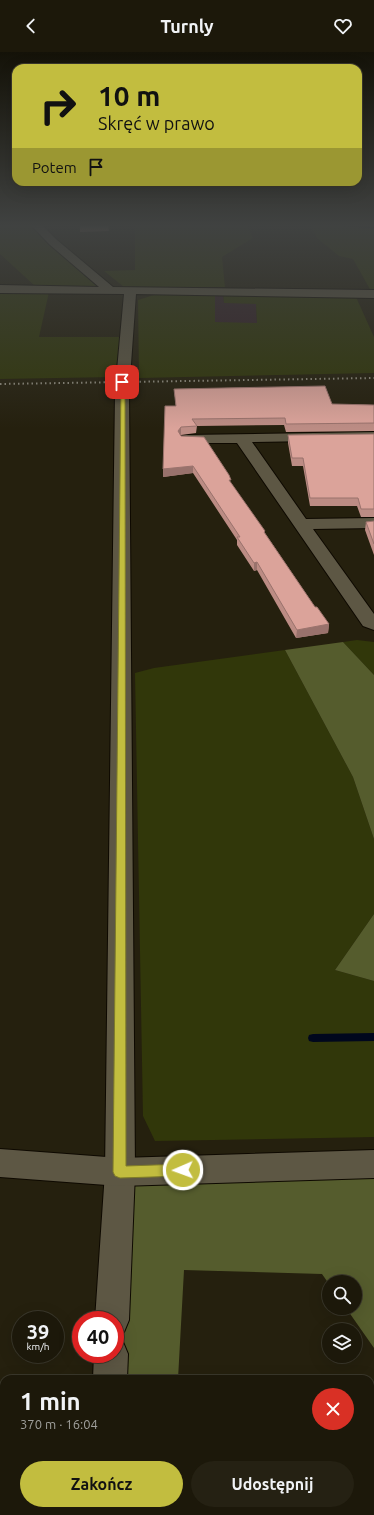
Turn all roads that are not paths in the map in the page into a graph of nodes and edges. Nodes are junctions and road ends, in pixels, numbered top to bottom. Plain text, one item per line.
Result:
1 (120, 293) edge
2 (328, 293) edge
3 (374, 294) edge
4 (374, 436) edge
5 (186, 438) edge
6 (241, 438) junction
7 (374, 523) edge
8 (301, 524) junction
9 (374, 624) edge
10 (0, 1163) edge
11 (374, 1164) edge
12 (120, 1172) junction
13 (112, 1311) edge
14 (111, 1363) edge
15 (110, 1375) edge

1 - 12 street
2 - 3 street
4 - 6 street
5 - 6 street
6 - 8 street
7 - 8 street
8 - 9 street
10 - 12 street
11 - 12 street
12 - 13 street
14 - 15 street

